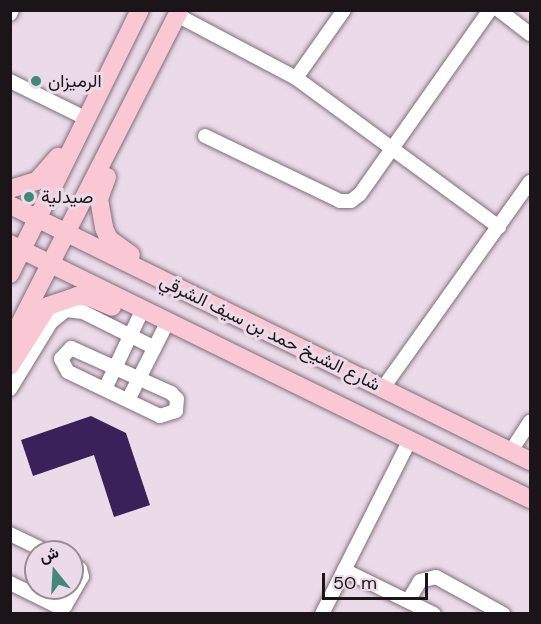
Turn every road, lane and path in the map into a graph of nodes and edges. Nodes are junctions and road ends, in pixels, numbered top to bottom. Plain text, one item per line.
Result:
1 (140, 10) edge
2 (344, 10) edge
3 (490, 10) edge
4 (499, 10) edge
5 (178, 13) edge
6 (531, 34) edge
7 (296, 78) junction
8 (10, 81) edge
9 (104, 81) junction
10 (134, 101) junction
11 (79, 116) junction
12 (205, 136) dead end
13 (392, 148) junction
14 (10, 189) edge
15 (528, 191) edge
16 (10, 206) edge
17 (37, 218) junction
18 (499, 227) junction
19 (68, 233) junction
20 (16, 247) edge
21 (52, 264) junction
22 (10, 274) edge
23 (204, 300) junction
24 (137, 321) junction
25 (166, 325) junction
26 (10, 343) edge
27 (155, 348) junction
28 (10, 366) edge
29 (116, 366) junction
30 (140, 378) junction
31 (383, 388) junction
32 (10, 389) edge
33 (105, 389) junction
34 (128, 400) junction
35 (531, 422) edge
36 (410, 440) junction
37 (511, 451) junction
38 (531, 461) edge
39 (531, 499) edge
40 (10, 534) edge
41 (24, 541) edge
42 (344, 570) junction
43 (10, 584) edge
44 (24, 591) edge
45 (43, 600) edge
46 (69, 600) edge
47 (408, 601) junction
48 (322, 614) edge
49 (434, 614) edge
50 (503, 614) edge

1 - 9 main road
2 - 7 street
3 - 13 street
4 - 6 street
5 - 7 street
5 - 10 main road
7 - 13 street
8 - 11 street
9 - 11 main road
9 - 17 main road
10 - 19 main road
10 - 23 main road
11 - 14 main road
12 - 13 street
13 - 18 street
15 - 18 street
16 - 17 main road, شارع الشيخ حمد بن سيف الشرقي
17 - 19 main road, شارع الشيخ حمد بن سيف الشرقي
17 - 20 main road
18 - 31 street
19 - 21 main road
19 - 23 main road, شارع الشيخ حمد بن سيف الشرقي
20 - 21 main road, شارع الشيخ حمد بن سيف الشرقي
20 - 22 main road
21 - 24 main road, شارع الشيخ حمد بن سيف الشرقي
21 - 26 main road
23 - 31 main road, شارع الشيخ حمد بن سيف الشرقي
24 - 25 main road, شارع الشيخ حمد بن سيف الشرقي
24 - 27 street
24 - 28 main road
24 - 29 street
24 - 32 street
25 - 27 street
25 - 36 main road, شارع الشيخ حمد بن سيف الشرقي
27 - 30 street
29 - 30 street
29 - 33 street
29 - 33 street
30 - 34 street
30 - 34 street
31 - 37 main road, شارع الشيخ حمد بن سيف الشرقي
33 - 34 street
35 - 37 street
36 - 39 main road, شارع الشيخ حمد بن سيف الشرقي
36 - 42 street
37 - 38 main road, شارع الشيخ حمد بن سيف الشرقي
40 - 41 street
42 - 47 street
42 - 48 street
43 - 44 street
45 - 46 street
47 - 49 street
47 - 50 street

